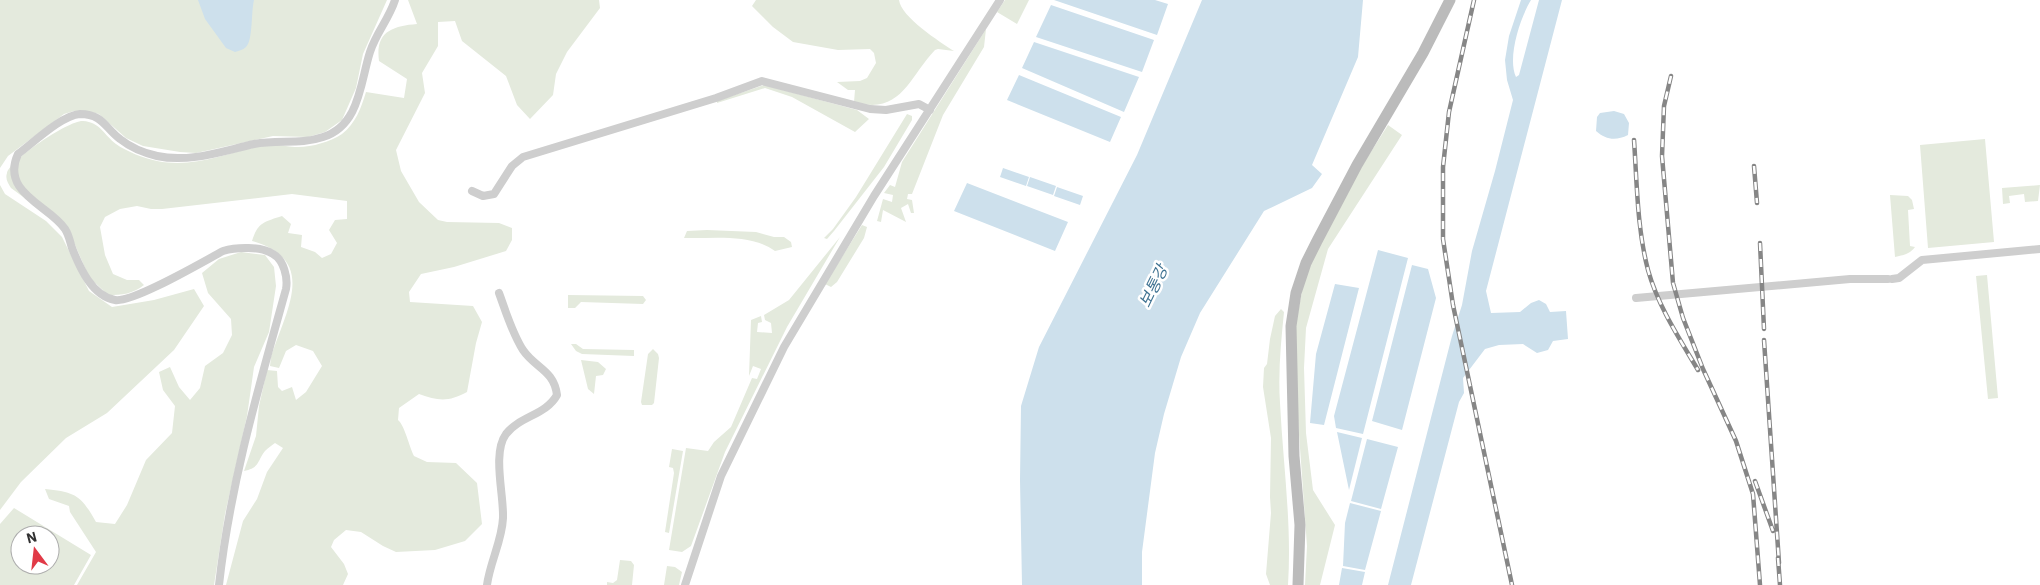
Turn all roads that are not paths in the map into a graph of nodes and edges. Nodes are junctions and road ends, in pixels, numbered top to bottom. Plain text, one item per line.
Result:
1 (394, 0) edge
2 (1000, 0) edge
3 (1450, 0) edge
4 (930, 110) junction
5 (7, 165) dead end
6 (472, 191) dead end
7 (21, 201) dead end
8 (2040, 249) edge
9 (498, 293) dead end
10 (1636, 298) dead end
11 (219, 585) edge
12 (487, 585) edge
13 (685, 585) edge
14 (1298, 585) edge

1 - 5 street
2 - 4 street
3 - 14 main road
4 - 6 street
4 - 13 street
7 - 11 street
8 - 10 street
9 - 12 street

